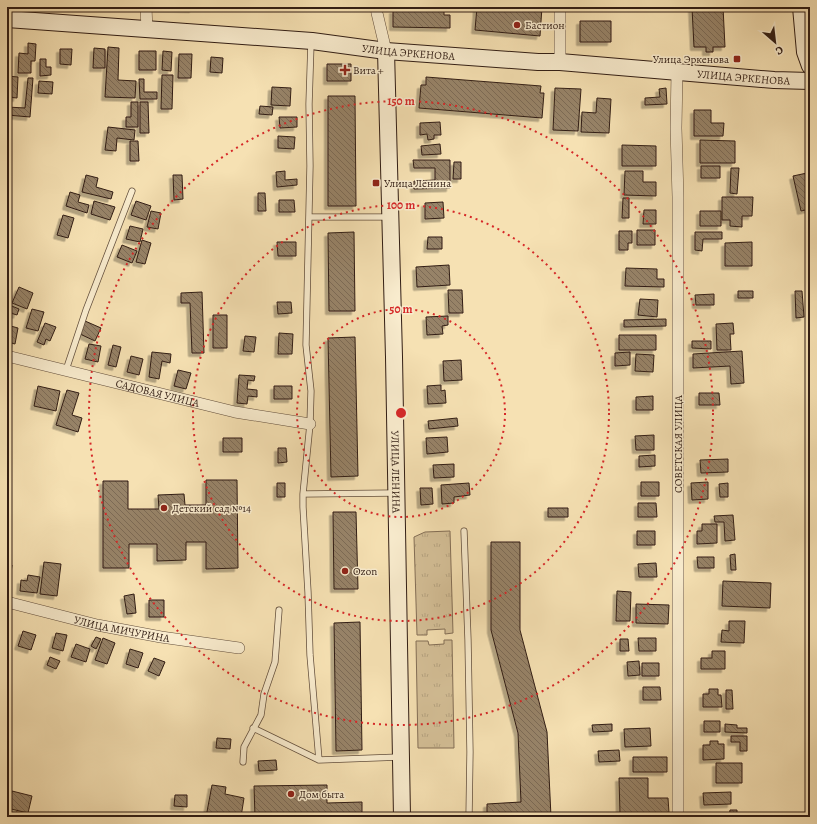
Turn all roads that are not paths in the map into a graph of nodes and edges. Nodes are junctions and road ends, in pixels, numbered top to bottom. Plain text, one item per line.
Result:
1 (146, 7) edge
2 (376, 7) edge
3 (560, 7) edge
4 (801, 7) edge
5 (7, 19) edge
6 (147, 30) junction
7 (312, 41) junction
8 (386, 50) junction
9 (560, 62) junction
10 (810, 66) edge
11 (677, 72) junction
12 (810, 81) edge
13 (132, 191) dead end
14 (309, 217) junction
15 (391, 217) junction
16 (7, 356) edge
17 (66, 370) junction
18 (310, 424) junction
19 (396, 493) junction
20 (303, 494) junction
21 (464, 531) dead end
22 (7, 602) edge
23 (279, 610) dead end
24 (239, 648) dead end
25 (253, 728) junction
26 (402, 757) junction
27 (319, 760) junction
28 (243, 762) dead end
29 (402, 817) edge
30 (469, 817) edge
31 (678, 817) edge

1 - 6 street
2 - 8 street, УЛИЦА ЛЕНИНА
3 - 9 street
4 - 10 street
5 - 6 street, УЛИЦА ЭРКЕНОВА
6 - 7 street, УЛИЦА ЭРКЕНОВА
7 - 8 street, УЛИЦА ЭРКЕНОВА
7 - 14 lane
8 - 9 street, УЛИЦА ЭРКЕНОВА
8 - 15 street, УЛИЦА ЛЕНИНА
9 - 11 street, УЛИЦА ЭРКЕНОВА
11 - 12 street, УЛИЦА ЭРКЕНОВА
11 - 31 street, СОВЕТСКАЯ УЛИЦА
13 - 17 lane
14 - 15 lane
14 - 18 lane
15 - 19 street, УЛИЦА ЛЕНИНА
16 - 17 street, САДОВАЯ УЛИЦА
17 - 18 street, САДОВАЯ УЛИЦА
18 - 20 lane
19 - 20 lane
19 - 26 street, УЛИЦА ЛЕНИНА
20 - 27 lane
21 - 30 lane
22 - 24 street, УЛИЦА МИЧУРИНА
23 - 25 lane
25 - 27 lane
25 - 28 lane
26 - 27 lane
26 - 29 street, УЛИЦА ЛЕНИНА

